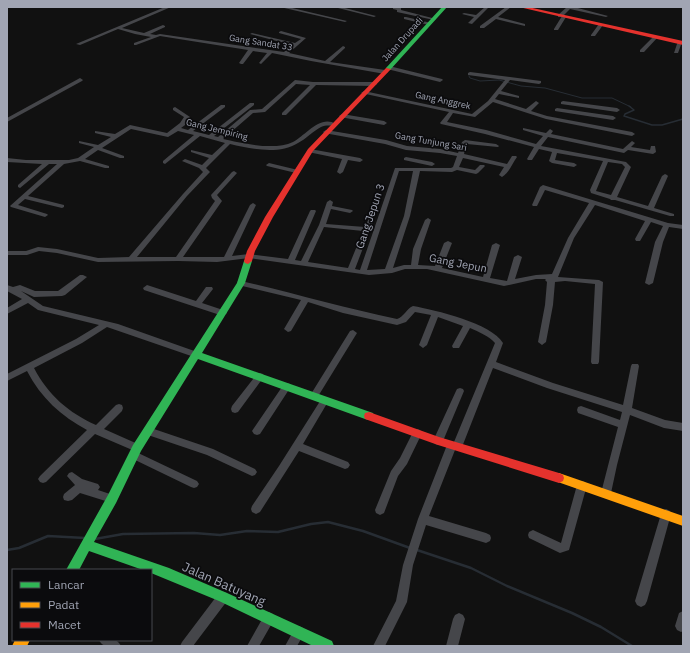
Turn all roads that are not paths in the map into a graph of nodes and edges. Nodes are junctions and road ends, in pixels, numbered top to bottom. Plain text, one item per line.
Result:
1 (169, 7) edge
2 (282, 7) edge
3 (316, 7) edge
4 (336, 7) edge
5 (445, 7) edge
6 (487, 7) edge
7 (509, 7) edge
8 (588, 7) edge
9 (349, 8) edge
10 (395, 8) edge
11 (527, 8) edge
12 (583, 10) junction
13 (307, 12) junction
14 (464, 14) dead end
15 (374, 16) dead end
16 (398, 16) dead end
17 (477, 16) junction
18 (562, 16) junction
19 (606, 16) dead end
20 (494, 17) junction
21 (344, 21) dead end
22 (431, 21) junction
23 (470, 22) dead end
24 (523, 25) dead end
25 (601, 25) junction
26 (164, 26) dead end
27 (482, 27) dead end
28 (119, 28) junction
29 (556, 29) dead end
30 (281, 32) dead end
31 (252, 34) dead end
32 (652, 34) junction
33 (144, 35) junction
34 (593, 35) dead end
35 (154, 36) junction
36 (680, 41) edge
37 (78, 44) dead end
38 (136, 44) dead end
39 (296, 45) junction
40 (343, 47) dead end
41 (252, 48) junction
42 (271, 51) junction
43 (642, 51) dead end
44 (676, 52) dead end
45 (285, 54) junction
46 (240, 62) dead end
47 (327, 62) junction
48 (261, 63) dead end
49 (387, 70) junction
50 (470, 74) dead end
51 (80, 80) dead end
52 (440, 80) dead end
53 (508, 81) junction
54 (539, 82) dead end
55 (314, 84) junction
56 (371, 88) junction
57 (499, 92) junction
58 (517, 97) dead end
59 (491, 100) junction
60 (536, 103) dead end
61 (563, 103) dead end
62 (252, 104) dead end
63 (222, 106) dead end
64 (584, 106) junction
65 (175, 110) dead end
66 (557, 110) dead end
67 (617, 110) dead end
68 (452, 111) junction
69 (528, 111) junction
70 (581, 113) junction
71 (284, 114) dead end
72 (342, 116) junction
73 (613, 118) dead end
74 (7, 120) edge
75 (384, 123) dead end
76 (333, 124) junction
77 (578, 124) junction
78 (177, 128) junction
79 (526, 129) dead end
80 (190, 131) junction
81 (98, 132) dead end
82 (326, 132) junction
83 (549, 133) junction
84 (199, 134) junction
85 (632, 134) dead end
86 (115, 136) junction
87 (211, 136) junction
88 (220, 138) junction
89 (512, 139) junction
90 (81, 142) dead end
91 (230, 142) junction
92 (632, 143) dead end
93 (496, 146) dead end
94 (98, 147) junction
95 (537, 147) junction
96 (653, 147) dead end
97 (508, 148) dead end
98 (627, 148) junction
99 (193, 151) dead end
100 (554, 151) junction
101 (310, 152) junction
102 (460, 155) junction
103 (214, 156) junction
104 (122, 157) dead end
105 (514, 157) dead end
106 (80, 158) junction
107 (346, 158) junction
108 (406, 159) dead end
109 (530, 159) dead end
110 (7, 160) edge
111 (360, 160) dead end
112 (606, 160) junction
113 (49, 161) junction
114 (62, 162) junction
115 (164, 162) dead end
116 (185, 162) dead end
117 (269, 165) dead end
118 (432, 165) junction
119 (574, 165) dead end
120 (203, 166) junction
121 (482, 166) dead end
122 (509, 166) junction
123 (107, 168) dead end
124 (456, 168) junction
125 (417, 170) junction
126 (296, 171) junction
127 (340, 172) dead end
128 (234, 173) dead end
129 (502, 175) dead end
130 (665, 176) dead end
131 (20, 186) dead end
132 (24, 197) junction
133 (613, 198) junction
134 (593, 202) junction
135 (253, 205) dead end
136 (535, 205) dead end
137 (62, 206) dead end
138 (650, 209) junction
139 (350, 210) dead end
140 (313, 211) dead end
141 (45, 214) dead end
142 (672, 215) dead end
143 (371, 219) dead end
144 (428, 220) dead end
145 (650, 220) junction
146 (322, 225) junction
147 (667, 225) junction
148 (683, 227) edge
149 (367, 229) junction
150 (638, 239) dead end
151 (448, 243) dead end
152 (496, 245) dead end
153 (7, 253) edge
154 (249, 256) junction
155 (518, 257) dead end
156 (178, 259) junction
157 (228, 259) junction
158 (131, 260) junction
159 (291, 262) junction
160 (304, 264) junction
161 (414, 267) junction
162 (438, 269) junction
163 (351, 271) junction
164 (388, 271) junction
165 (363, 272) junction
166 (83, 277) dead end
167 (543, 277) junction
168 (486, 280) junction
169 (552, 280) junction
170 (510, 282) junction
171 (241, 283) junction
172 (649, 283) dead end
173 (147, 288) dead end
174 (9, 289) edge
175 (209, 289) dead end
176 (306, 299) junction
177 (27, 300) junction
178 (197, 305) junction
179 (7, 311) edge
180 (223, 313) junction
181 (436, 313) junction
182 (106, 324) junction
183 (468, 324) junction
184 (288, 329) dead end
185 (353, 333) dead end
186 (542, 342) dead end
187 (423, 345) dead end
188 (456, 346) dead end
189 (197, 355) junction
190 (595, 362) dead end
191 (490, 363) junction
192 (635, 366) dead end
193 (29, 368) junction
194 (260, 376) junction
195 (7, 378) edge
196 (287, 386) junction
197 (460, 391) dead end
198 (314, 396) junction
199 (325, 400) junction
200 (119, 408) dead end
201 (235, 409) dead end
202 (581, 410) dead end
203 (627, 410) junction
204 (623, 425) junction
205 (683, 427) edge
206 (95, 430) junction
207 (148, 431) junction
208 (257, 431) dead end
209 (417, 433) junction
210 (438, 441) junction
211 (296, 446) junction
212 (455, 446) junction
213 (136, 452) junction
214 (345, 465) dead end
215 (252, 472) dead end
216 (72, 476) dead end
217 (43, 478) dead end
218 (194, 484) dead end
219 (582, 485) junction
220 (606, 493) junction
221 (113, 496) junction
222 (68, 497) dead end
223 (256, 509) dead end
224 (380, 510) dead end
225 (666, 514) junction
226 (423, 519) junction
227 (683, 521) edge
228 (533, 535) dead end
229 (486, 538) dead end
230 (88, 543) junction
231 (108, 552) junction
232 (81, 556) junction
233 (73, 569) edge
234 (222, 597) junction
235 (641, 601) dead end
236 (269, 618) junction
237 (459, 619) dead end
238 (299, 632) junction
239 (186, 646) edge
240 (252, 646) edge
241 (291, 646) edge
242 (327, 646) edge
243 (380, 646) edge
244 (452, 646) edge

1 - 28 street
2 - 13 street
3 - 13 street
4 - 9 street
5 - 22 street, Jalan Drupadi
6 - 17 street
7 - 20 street
8 - 12 street
9 - 15 street
10 - 22 street
11 - 18 street
12 - 18 street
12 - 19 street
13 - 21 street
14 - 17 street
16 - 22 street
17 - 23 street
18 - 25 street
18 - 29 street
20 - 24 street
20 - 27 street
22 - 49 street, Jalan Drupadi
25 - 32 street
25 - 34 street
26 - 33 street
28 - 33 street
28 - 37 street
30 - 39 street
31 - 39 street
32 - 36 street
32 - 43 street
33 - 35 street
35 - 38 street, Gang Sandat 33
35 - 41 street, Gang Sandat 33
36 - 44 street
39 - 45 street
40 - 47 street
41 - 42 street, Gang Sandat 33
41 - 46 street
42 - 45 street, Gang Sandat 33
42 - 48 street
45 - 47 street, Gang Sandat 33
47 - 49 street, Gang Sandat 33
49 - 52 street, Gang Sandat 33
49 - 56 street, Jalan Drupadi
50 - 53 street
51 - 74 street
53 - 54 street
53 - 57 street, Gang Anggrek
55 - 56 street, Gang Anggrek
55 - 71 street
55 - 88 street, Gang Anggrek
56 - 68 street, Gang Anggrek
56 - 72 street, Jalan Drupadi
57 - 58 street
57 - 59 street, Gang Anggrek
59 - 68 street, Gang Anggrek
59 - 69 street
60 - 69 street
61 - 64 street
62 - 87 street
63 - 80 street
64 - 67 street
64 - 70 street
65 - 78 street
66 - 70 street
68 - 89 street
69 - 77 street
70 - 73 street
70 - 77 street
72 - 75 street
72 - 76 street, Jalan Drupadi
76 - 82 street, Jalan Drupadi
76 - 91 street, Gang Jempiring
77 - 85 street
78 - 80 street, Gang Jempiring
78 - 86 street, Gang Jempiring
79 - 83 street
80 - 84 street, Gang Jempiring
81 - 86 street
82 - 101 street, Jalan Drupadi
82 - 102 street, Gang Tunjung Sari
83 - 95 street
83 - 98 street
84 - 87 street, Gang Jempiring
84 - 115 street
86 - 94 street, Gang Jempiring
87 - 88 street, Gang Jempiring
88 - 91 street, Gang Jempiring
89 - 95 street
89 - 97 street
90 - 94 street
91 - 103 street
92 - 98 street
93 - 102 street
94 - 104 street
94 - 106 street, Gang Jempiring
95 - 100 street
95 - 109 street
96 - 98 street
99 - 103 street
100 - 112 street
100 - 119 street
101 - 107 street
101 - 126 street, Jalan Drupadi
102 - 122 street, Gang Tunjung Sari
102 - 124 street
103 - 120 street
105 - 122 street
106 - 114 street, Gang Jempiring
106 - 123 street
107 - 111 street
107 - 127 street
108 - 118 street
110 - 113 street, Gang Jempiring
112 - 133 street
112 - 133 street
113 - 114 street, Gang Jempiring
113 - 131 street
114 - 132 street
116 - 120 street
117 - 126 street
118 - 124 street
118 - 125 street
120 - 158 street
121 - 124 street
122 - 129 street
125 - 164 street
125 - 165 street, Gang Jepun 3
126 - 154 street, Jalan Drupadi
128 - 156 street
130 - 138 street
132 - 137 street
132 - 141 street
133 - 138 street
134 - 136 street
134 - 145 street
134 - 167 street, Gang Jepun
135 - 157 street
138 - 142 street
139 - 146 street
140 - 159 street
143 - 149 street
144 - 161 street
145 - 147 street
145 - 150 street
146 - 149 street
146 - 160 street
147 - 148 street
147 - 172 street
149 - 163 street
151 - 162 street
152 - 168 street
153 - 158 street, Gang Jepun
154 - 157 street, Gang Jepun
154 - 159 street, Gang Jepun
154 - 171 street, Jalan Drupadi
155 - 170 street
156 - 157 street, Gang Jepun
156 - 158 street, Gang Jepun
159 - 160 street, Gang Jepun
160 - 163 street, Gang Jepun
161 - 162 street, Gang Jepun
161 - 164 street, Gang Jepun
162 - 168 street, Gang Jepun
163 - 165 street, Gang Jepun
164 - 165 street, Gang Jepun
166 - 174 street
167 - 169 street
167 - 170 street, Gang Jepun
168 - 170 street, Gang Jepun
169 - 186 street
169 - 190 street
171 - 176 street
171 - 180 street, Jalan Drupadi
173 - 178 street
174 - 177 street
175 - 178 street
176 - 181 street
176 - 184 street
177 - 179 street
177 - 182 street
178 - 180 street
180 - 189 street, Jalan Drupadi
181 - 183 street
181 - 187 street
182 - 189 street
182 - 193 street
183 - 188 street
183 - 191 street
185 - 198 street
189 - 194 street
189 - 207 street, Jalan Drupadi
191 - 203 street
191 - 212 street
192 - 203 street
193 - 195 street
193 - 206 street
194 - 196 street
194 - 201 street
196 - 198 street
196 - 208 street
197 - 210 street
198 - 199 street
199 - 209 street
199 - 211 street
200 - 206 street
202 - 204 street
203 - 204 street
203 - 205 street
204 - 220 street
206 - 213 street
206 - 217 street
207 - 213 street, Jalan Drupadi
207 - 215 street
209 - 210 street
209 - 224 street
210 - 212 street
211 - 214 street
211 - 223 street
212 - 219 street
212 - 226 street
213 - 218 street
213 - 221 street, Jalan Drupadi
216 - 221 street
219 - 220 street
219 - 228 street
220 - 225 street
221 - 222 street
221 - 230 street, Jalan Drupadi
225 - 227 street
225 - 235 street
226 - 229 street
226 - 243 street
230 - 231 street, Jalan Batuyang
230 - 232 street, Jalan Drupadi
231 - 232 street, Jalan Batuyang
231 - 234 street, Jalan Batuyang
232 - 233 street, Jalan Drupadi
234 - 236 street, Jalan Batuyang
234 - 239 street
236 - 238 street, Jalan Batuyang
236 - 240 street
237 - 244 street
238 - 241 street
238 - 242 street, Jalan Batuyang

